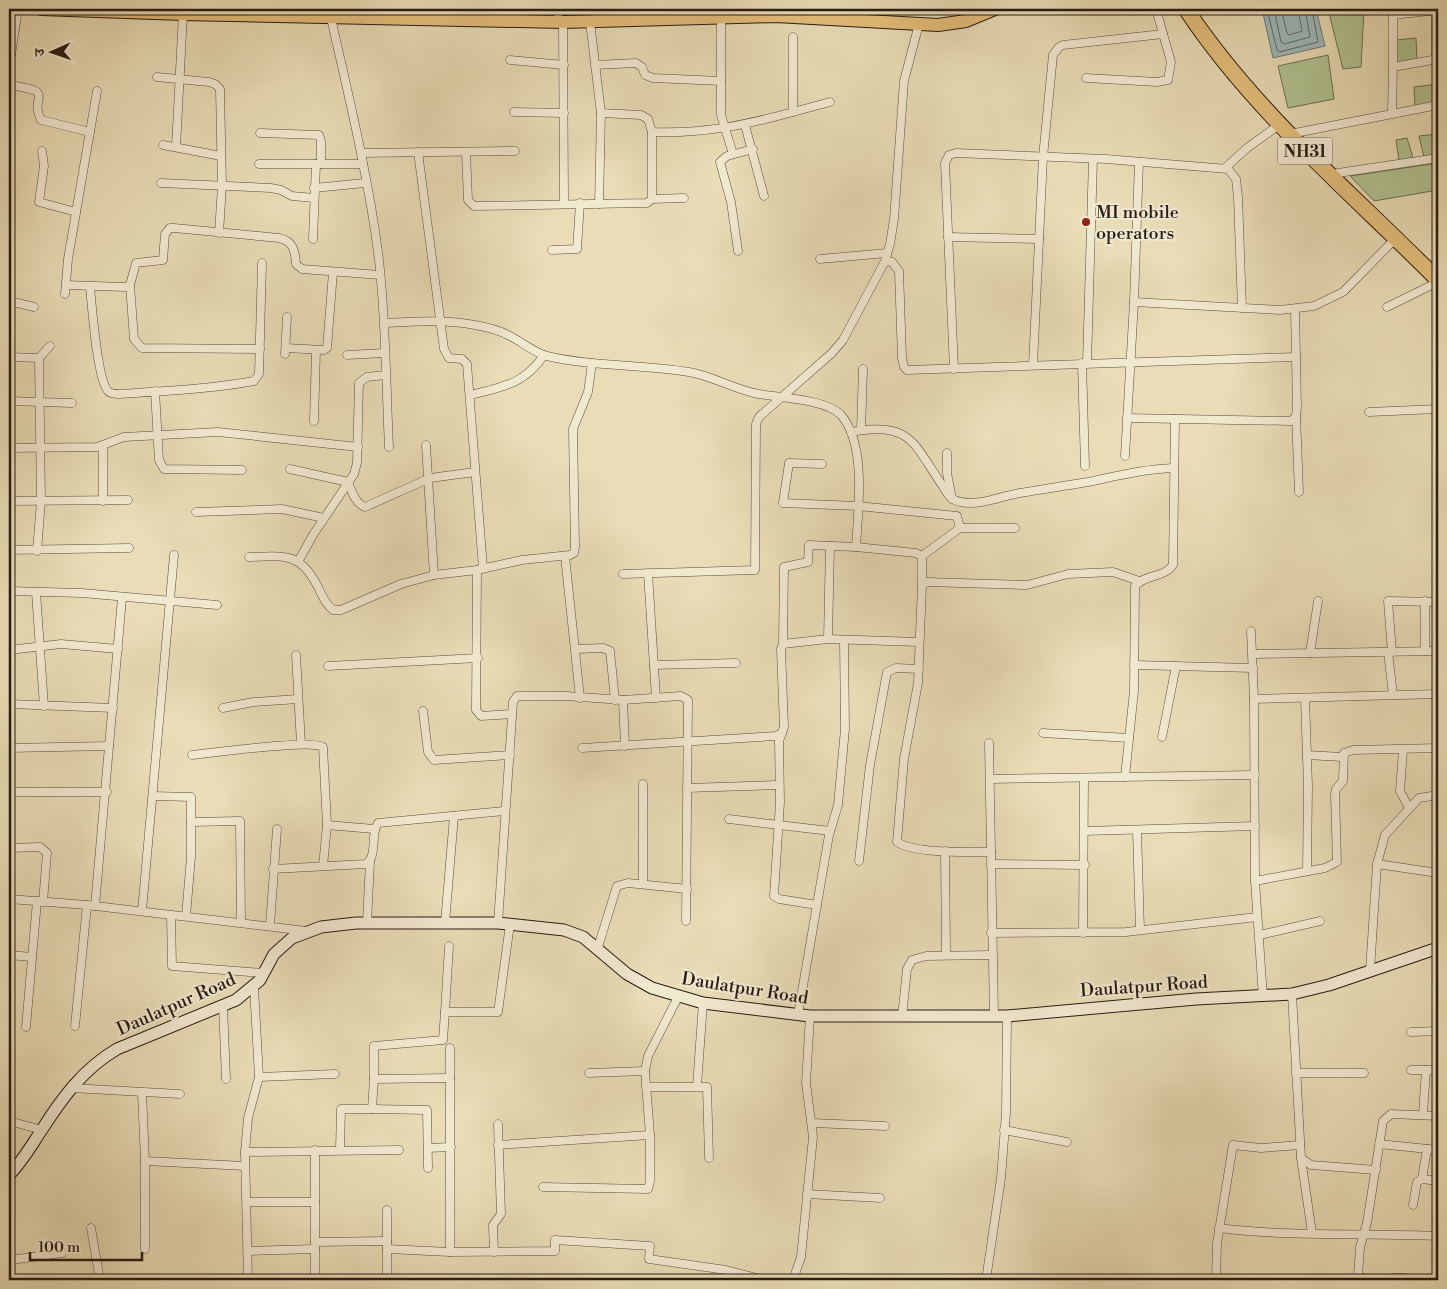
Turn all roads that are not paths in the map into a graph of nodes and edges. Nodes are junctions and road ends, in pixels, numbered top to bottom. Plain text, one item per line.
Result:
1 (18, 9) edge
2 (41, 9) edge
3 (557, 9) edge
4 (996, 9) edge
5 (1156, 9) edge
6 (1186, 9) edge
7 (1194, 9) edge
8 (82, 10) edge
9 (1438, 10) edge
10 (1393, 12) edge
11 (785, 13) edge
12 (183, 14) junction
13 (380, 14) edge
14 (323, 15) edge
15 (721, 17) junction
16 (561, 22) junction
17 (590, 22) junction
18 (919, 24) junction
19 (1163, 34) junction
20 (793, 37) dead end
21 (1438, 59) edge
22 (510, 60) dead end
23 (564, 65) junction
24 (595, 65) junction
25 (1393, 66) junction
26 (9, 68) edge
27 (157, 77) dead end
28 (1086, 78) dead end
29 (180, 79) junction
30 (721, 81) junction
31 (9, 85) edge
32 (97, 91) dead end
33 (830, 102) dead end
34 (1438, 105) edge
35 (514, 112) dead end
36 (793, 112) junction
37 (1392, 112) junction
38 (564, 113) junction
39 (601, 113) junction
40 (745, 125) junction
41 (725, 129) junction
42 (1288, 130) junction
43 (90, 132) junction
44 (652, 132) junction
45 (260, 133) dead end
46 (163, 145) dead end
47 (176, 147) junction
48 (753, 149) junction
49 (42, 150) dead end
50 (515, 151) dead end
51 (418, 152) junction
52 (362, 153) junction
53 (466, 153) junction
54 (733, 154) junction
55 (220, 156) junction
56 (1044, 157) junction
57 (1438, 158) edge
58 (1093, 159) junction
59 (1139, 162) junction
60 (259, 164) dead end
61 (318, 164) junction
62 (363, 164) junction
63 (1225, 168) junction
64 (1338, 173) junction
65 (365, 183) junction
66 (161, 184) dead end
67 (222, 186) junction
68 (314, 188) junction
69 (764, 196) dead end
70 (314, 198) junction
71 (684, 198) dead end
72 (652, 199) junction
73 (564, 203) junction
74 (580, 204) junction
75 (599, 204) junction
76 (76, 212) junction
77 (219, 233) junction
78 (1398, 236) junction
79 (948, 237) junction
80 (313, 239) dead end
81 (1039, 239) junction
82 (552, 250) dead end
83 (738, 251) dead end
84 (887, 253) junction
85 (820, 259) dead end
86 (885, 261) junction
87 (262, 263) dead end
88 (1438, 270) edge
89 (333, 272) junction
90 (380, 275) junction
91 (1438, 281) edge
92 (130, 284) junction
93 (66, 285) junction
94 (90, 287) junction
95 (65, 294) dead end
96 (9, 300) edge
97 (1134, 302) junction
98 (34, 307) dead end
99 (1386, 307) dead end
100 (1242, 308) junction
101 (1295, 309) junction
102 (287, 317) dead end
103 (438, 321) junction
104 (384, 323) junction
105 (50, 346) dead end
106 (260, 349) junction
107 (316, 350) junction
108 (384, 353) junction
109 (347, 355) dead end
110 (544, 355) junction
111 (9, 357) edge
112 (1296, 357) junction
113 (39, 358) junction
114 (1131, 361) junction
115 (592, 363) junction
116 (1085, 363) junction
117 (1033, 365) junction
118 (862, 369) dead end
119 (954, 369) junction
120 (385, 375) junction
121 (155, 392) junction
122 (471, 395) junction
123 (782, 398) junction
124 (9, 401) edge
125 (41, 402) junction
126 (72, 403) dead end
127 (1438, 410) edge
128 (1369, 412) dead end
129 (1296, 416) junction
130 (1127, 418) junction
131 (1175, 419) junction
132 (314, 421) dead end
133 (861, 430) junction
134 (851, 432) junction
135 (157, 434) junction
136 (426, 445) dead end
137 (103, 446) junction
138 (358, 447) junction
139 (389, 447) dead end
140 (9, 448) edge
141 (41, 448) junction
142 (947, 453) dead end
143 (1125, 456) dead end
144 (822, 464) dead end
145 (1085, 466) dead end
146 (1174, 468) junction
147 (290, 469) dead end
148 (242, 470) dead end
149 (475, 472) junction
150 (430, 478) junction
151 (348, 482) junction
152 (1299, 492) dead end
153 (952, 499) junction
154 (128, 500) dead end
155 (9, 501) edge
156 (41, 501) junction
157 (103, 501) junction
158 (858, 506) junction
159 (196, 512) dead end
160 (324, 518) junction
161 (960, 528) junction
162 (1015, 528) dead end
163 (830, 546) junction
164 (856, 547) junction
165 (128, 548) dead end
166 (9, 550) edge
167 (37, 551) junction
168 (174, 555) dead end
169 (565, 556) junction
170 (922, 556) junction
171 (249, 557) dead end
172 (299, 560) junction
173 (480, 569) junction
174 (648, 573) junction
175 (623, 574) dead end
176 (434, 575) junction
177 (1139, 581) junction
178 (922, 585) junction
179 (9, 591) edge
180 (36, 592) junction
181 (122, 598) junction
182 (1425, 600) junction
183 (1318, 601) dead end
184 (169, 602) junction
185 (1438, 602) edge
186 (217, 605) dead end
187 (1251, 631) dead end
188 (828, 639) junction
189 (844, 640) junction
190 (919, 642) junction
191 (783, 645) junction
192 (40, 646) junction
193 (118, 649) junction
194 (576, 649) junction
195 (9, 650) edge
196 (1425, 651) junction
197 (1438, 651) edge
198 (1390, 652) junction
199 (1310, 653) junction
200 (1253, 654) junction
201 (296, 655) dead end
202 (478, 658) junction
203 (736, 663) dead end
204 (654, 664) junction
205 (1134, 665) junction
206 (328, 666) dead end
207 (1176, 666) junction
208 (1253, 668) junction
209 (919, 669) junction
210 (1438, 694) edge
211 (1393, 695) junction
212 (580, 698) junction
213 (656, 698) junction
214 (1304, 698) junction
215 (298, 699) junction
216 (1254, 699) junction
217 (619, 700) junction
218 (9, 704) edge
219 (44, 706) junction
220 (112, 708) junction
221 (223, 708) dead end
222 (423, 711) dead end
223 (512, 714) junction
224 (782, 733) junction
225 (1043, 733) dead end
226 (1129, 738) junction
227 (1162, 738) dead end
228 (688, 742) junction
229 (989, 743) dead end
230 (301, 744) junction
231 (109, 746) junction
232 (625, 746) junction
233 (9, 748) edge
234 (582, 748) dead end
235 (1438, 748) edge
236 (1403, 750) junction
237 (1307, 754) junction
238 (192, 755) dead end
239 (510, 755) junction
240 (1342, 757) junction
241 (1255, 776) junction
242 (1125, 777) junction
243 (1084, 778) junction
244 (990, 779) junction
245 (643, 784) dead end
246 (778, 785) junction
247 (687, 788) junction
248 (9, 792) edge
249 (107, 792) junction
250 (1438, 795) edge
251 (153, 796) junction
252 (1409, 808) junction
253 (504, 811) junction
254 (454, 816) junction
255 (729, 819) dead end
256 (191, 822) junction
257 (777, 824) junction
258 (327, 825) junction
259 (1255, 826) junction
260 (277, 829) dead end
261 (374, 830) junction
262 (1137, 830) junction
263 (830, 831) junction
264 (1085, 831) junction
265 (9, 848) edge
266 (945, 851) junction
267 (991, 852) junction
268 (370, 861) junction
269 (860, 861) dead end
270 (991, 864) junction
271 (1085, 864) junction
272 (1377, 864) junction
273 (323, 866) junction
274 (273, 869) junction
275 (1306, 871) junction
276 (1438, 873) edge
277 (1256, 881) junction
278 (644, 884) junction
279 (687, 889) junction
280 (9, 899) edge
281 (40, 902) junction
282 (817, 905) junction
283 (91, 906) junction
284 (142, 912) junction
285 (171, 915) junction
286 (186, 916) junction
287 (1258, 917) junction
288 (686, 921) dead end
289 (1320, 921) dead end
290 (240, 922) junction
291 (367, 923) junction
292 (445, 923) junction
293 (504, 924) junction
294 (270, 925) junction
295 (1140, 930) junction
296 (306, 931) junction
297 (991, 933) junction
298 (1083, 933) junction
299 (1260, 935) junction
300 (449, 946) dead end
301 (598, 947) junction
302 (1438, 948) edge
303 (992, 954) junction
304 (9, 955) edge
305 (946, 955) junction
306 (32, 957) junction
307 (1370, 970) junction
308 (264, 973) junction
309 (254, 987) junction
310 (1292, 994) junction
311 (678, 997) junction
312 (1263, 997) junction
313 (703, 1003) junction
314 (223, 1006) junction
315 (445, 1012) junction
316 (798, 1015) junction
317 (810, 1016) junction
318 (994, 1016) junction
319 (1007, 1016) junction
320 (902, 1017) junction
321 (75, 1026) dead end
322 (26, 1028) dead end
323 (1438, 1031) edge
324 (1411, 1032) dead end
325 (450, 1048) dead end
326 (1411, 1070) dead end
327 (1426, 1070) junction
328 (1438, 1070) edge
329 (645, 1071) junction
330 (589, 1073) dead end
331 (1296, 1073) junction
332 (1364, 1073) dead end
333 (334, 1074) dead end
334 (259, 1077) junction
335 (450, 1078) junction
336 (226, 1079) dead end
337 (374, 1079) junction
338 (697, 1086) junction
339 (646, 1087) junction
340 (71, 1088) junction
341 (142, 1093) junction
342 (180, 1094) dead end
343 (372, 1109) junction
344 (1423, 1114) junction
345 (1438, 1116) edge
346 (9, 1121) edge
347 (812, 1123) junction
348 (498, 1124) dead end
349 (885, 1126) dead end
350 (42, 1130) junction
351 (1004, 1130) junction
352 (650, 1135) junction
353 (1067, 1142) dead end
354 (1380, 1144) junction
355 (498, 1145) junction
356 (1300, 1145) junction
357 (450, 1147) junction
358 (428, 1148) junction
359 (1427, 1149) junction
360 (315, 1150) junction
361 (340, 1150) junction
362 (399, 1150) dead end
363 (1438, 1150) edge
364 (245, 1152) junction
365 (709, 1158) dead end
366 (1301, 1158) junction
367 (146, 1161) junction
368 (245, 1166) junction
369 (428, 1168) dead end
370 (1376, 1170) junction
371 (9, 1175) edge
372 (1422, 1180) junction
373 (1438, 1181) edge
374 (544, 1187) dead end
375 (807, 1194) junction
376 (880, 1198) dead end
377 (247, 1202) junction
378 (315, 1202) junction
379 (1412, 1206) dead end
380 (387, 1210) dead end
381 (91, 1228) dead end
382 (1219, 1228) junction
383 (1312, 1233) junction
384 (1364, 1233) junction
385 (1438, 1236) edge
386 (387, 1245) junction
387 (315, 1246) junction
388 (145, 1249) dead end
389 (248, 1251) junction
390 (450, 1252) junction
391 (494, 1252) junction
392 (62, 1253) dead end
393 (9, 1258) edge
394 (315, 1276) dead end
395 (1357, 1278) edge
396 (1404, 1278) dead end
397 (100, 1280) edge
398 (248, 1280) edge
399 (386, 1280) edge
400 (764, 1280) edge
401 (793, 1280) edge
402 (986, 1280) edge
403 (1216, 1280) edge

1 - 26 street
2 - 8 main road
3 - 16 street
4 - 18 main road
5 - 19 street
6 - 42 highway, NH31
7 - 42 highway, NH31
8 - 12 main road
9 - 10 street
10 - 25 street
11 - 15 main road
11 - 18 main road
12 - 14 main road
12 - 29 street
13 - 14 main road
13 - 16 main road
14 - 52 street
15 - 17 main road
15 - 30 street
16 - 17 main road
16 - 23 street
17 - 24 street
18 - 84 street
19 - 28 street
19 - 56 street
20 - 36 street
21 - 25 street
22 - 23 street
23 - 38 street
24 - 30 street
24 - 39 street
25 - 37 street
27 - 29 street
29 - 47 street
29 - 55 street
30 - 41 street
31 - 43 street
32 - 43 street
33 - 36 street
34 - 37 street
35 - 38 street
36 - 40 street
37 - 42 street
38 - 73 street
39 - 44 street
39 - 75 street
40 - 41 street
40 - 48 street
41 - 44 street
41 - 54 street
42 - 63 street
42 - 64 highway, NH31
42 - 78 highway, NH31
43 - 76 street
44 - 72 street
45 - 61 street
46 - 47 street
47 - 55 street
48 - 54 street
48 - 69 street
49 - 76 street
50 - 53 street
51 - 52 street
51 - 53 street
51 - 103 street
52 - 62 street
53 - 73 street
54 - 83 street
55 - 67 street
56 - 58 street
56 - 79 street
56 - 81 street
57 - 64 street
58 - 59 street
58 - 116 street
59 - 63 street
59 - 97 street
60 - 61 street
61 - 62 street
61 - 68 street
62 - 65 street
63 - 100 street
64 - 78 highway, NH31
65 - 68 street
65 - 90 street
66 - 67 street
67 - 70 street
67 - 77 street
68 - 70 street
70 - 80 street
71 - 72 street
72 - 75 street
73 - 74 street
74 - 75 street
74 - 82 street
76 - 93 street
77 - 89 street
77 - 92 street
78 - 88 highway, NH31
78 - 91 highway, NH31
78 - 101 street
79 - 81 street
79 - 119 street
81 - 117 street
84 - 85 street
84 - 86 street
86 - 119 street
86 - 123 street
87 - 106 street
89 - 90 street
89 - 107 street
90 - 104 street
91 - 99 street
92 - 94 street
92 - 106 street
93 - 94 street
93 - 95 street
94 - 121 street
96 - 98 street
97 - 100 street
97 - 114 street
100 - 101 street
101 - 112 street
102 - 107 street
103 - 104 street
103 - 110 street
103 - 122 street
104 - 108 street
105 - 113 street
106 - 121 street
107 - 132 street
108 - 109 street
108 - 120 street
110 - 115 street
110 - 122 street
111 - 113 street
112 - 114 street
112 - 129 street
113 - 125 street
114 - 116 street
114 - 130 street
115 - 123 street
115 - 169 street
116 - 117 street
116 - 145 street
117 - 119 street
118 - 133 street
120 - 138 street
120 - 139 street
121 - 135 street
122 - 149 street
123 - 134 street
123 - 174 street
124 - 125 street
125 - 126 street
125 - 141 street
127 - 128 street
129 - 131 street
129 - 152 street
130 - 131 street
130 - 143 street
131 - 146 street
133 - 134 street
133 - 153 street
134 - 158 street
135 - 137 street
135 - 138 street
135 - 148 street
136 - 150 street
137 - 141 street
137 - 157 street
138 - 151 street
140 - 141 street
141 - 156 street
142 - 153 street
144 - 158 street
146 - 153 street
146 - 177 street
147 - 151 street
149 - 150 street
149 - 173 street
150 - 151 street
150 - 176 street
151 - 160 street
154 - 157 street
155 - 156 street
156 - 157 street
156 - 167 street
158 - 161 street
158 - 164 street
159 - 160 street
160 - 172 street
161 - 162 street
161 - 170 street
163 - 164 street
163 - 188 street
163 - 191 street
164 - 170 street
165 - 167 street
166 - 167 street
168 - 184 street
169 - 173 street
169 - 194 street
170 - 178 street
171 - 172 street
172 - 176 street
173 - 176 street
173 - 202 street
174 - 175 street
174 - 204 street
177 - 178 street
177 - 205 street
178 - 190 street
179 - 180 street
180 - 181 street
180 - 192 street
181 - 184 street
181 - 193 street
182 - 185 street
182 - 196 street
182 - 198 street
183 - 199 street
184 - 186 street
184 - 251 street
187 - 200 street
188 - 189 street
188 - 191 street
189 - 190 street
189 - 263 street
190 - 209 street
191 - 224 street
192 - 193 street
192 - 195 street
192 - 219 street
193 - 220 street
194 - 212 street
194 - 217 street
196 - 197 street
196 - 198 street
198 - 199 street
198 - 211 street
199 - 200 street
200 - 208 street
201 - 215 street
202 - 206 street
202 - 223 street
203 - 204 street
204 - 213 street
205 - 207 street
205 - 226 street
207 - 208 street
207 - 227 street
208 - 216 street
209 - 266 street
209 - 269 street
210 - 211 street
211 - 214 street
212 - 217 street
212 - 223 street
213 - 217 street
213 - 228 street
214 - 216 street
214 - 237 street
215 - 221 street
215 - 230 street
216 - 241 street
217 - 232 street
218 - 219 street
219 - 220 street
220 - 231 street
222 - 239 street
223 - 239 street
224 - 228 street
224 - 246 street
225 - 226 street
226 - 242 street
228 - 232 street
228 - 247 street
229 - 244 street
230 - 238 street
230 - 258 street
231 - 233 street
231 - 249 street
232 - 234 street
235 - 236 street
236 - 240 street
236 - 252 street
237 - 240 street
237 - 275 street
239 - 253 street
240 - 275 street
241 - 242 street
241 - 259 street
242 - 243 street
243 - 244 street
243 - 264 street
244 - 267 street
245 - 278 street
246 - 247 street
246 - 257 street
247 - 279 street
248 - 249 street
249 - 283 street
250 - 252 street
251 - 256 street
251 - 284 street
252 - 272 street
253 - 254 street
253 - 293 street
254 - 261 street
254 - 292 street
255 - 257 street
256 - 286 street
256 - 290 street
257 - 263 street
257 - 282 street
258 - 261 street
258 - 273 street
259 - 262 street
259 - 277 street
260 - 274 street
261 - 268 street
262 - 264 street
262 - 295 street
263 - 282 street
264 - 271 street
265 - 281 street
266 - 267 street
266 - 305 street
267 - 270 street
268 - 273 street
268 - 291 street
270 - 271 street
270 - 297 street
271 - 298 street
272 - 276 street
272 - 307 street
273 - 274 street
274 - 294 street
275 - 277 street
277 - 287 street
278 - 279 street
278 - 301 street
279 - 288 street
280 - 281 street
281 - 283 street
281 - 306 street
282 - 316 street
283 - 284 street
283 - 321 street
284 - 285 street
285 - 286 street
285 - 308 street
286 - 290 street
287 - 295 street
287 - 299 street
289 - 299 street
290 - 294 street
291 - 292 street, Daulatpur Road
291 - 296 street, Daulatpur Road
292 - 293 street, Daulatpur Road
293 - 301 street, Daulatpur Road
293 - 315 street
294 - 296 street
295 - 298 street
296 - 308 street, Daulatpur Road
297 - 298 street
297 - 303 street
299 - 312 street
300 - 315 street
301 - 311 street, Daulatpur Road
302 - 307 street, Daulatpur Road
303 - 305 street
303 - 318 street
304 - 306 street
305 - 320 street
306 - 322 street
307 - 310 street, Daulatpur Road
308 - 309 street, Daulatpur Road
309 - 314 street, Daulatpur Road
309 - 334 street
310 - 312 street, Daulatpur Road
310 - 331 street
311 - 313 street, Daulatpur Road
311 - 329 street
312 - 319 street, Daulatpur Road
313 - 316 street, Daulatpur Road
313 - 338 street
314 - 336 street
314 - 340 street, Daulatpur Road
315 - 337 street
316 - 317 street, Daulatpur Road
317 - 320 street, Daulatpur Road
317 - 347 street
318 - 319 street, Daulatpur Road
318 - 320 street, Daulatpur Road
319 - 351 street
323 - 324 street
325 - 335 street
326 - 327 street
327 - 328 street
327 - 344 street
329 - 330 street
329 - 339 street
331 - 332 street
331 - 356 street
333 - 334 street
334 - 364 street
335 - 337 street
335 - 357 street
337 - 343 street
338 - 339 street
338 - 365 street
339 - 352 street
340 - 341 street
340 - 350 street, Daulatpur Road
341 - 342 street
341 - 367 street
343 - 358 street
343 - 361 street
344 - 345 street
344 - 354 street
346 - 350 street
347 - 349 street
347 - 375 street
348 - 355 street
350 - 371 street, Daulatpur Road
351 - 353 street
351 - 402 street
352 - 355 street
352 - 374 street
354 - 359 street
354 - 370 street
355 - 391 street
356 - 366 street
356 - 382 street
357 - 358 street
357 - 390 street
358 - 369 street
359 - 363 street
359 - 372 street
360 - 361 street
360 - 364 street
360 - 378 street
361 - 362 street
364 - 368 street
366 - 370 street
366 - 383 street
367 - 368 street
367 - 388 street
368 - 377 street
370 - 384 street
372 - 373 street
372 - 379 street
375 - 376 street
375 - 401 street
377 - 378 street
377 - 389 street
378 - 387 street
380 - 386 street
381 - 397 street
382 - 383 street
382 - 403 street
383 - 384 street
384 - 385 street
384 - 395 street
386 - 387 street
386 - 390 street
386 - 399 street
387 - 389 street
387 - 394 street
389 - 398 street
390 - 391 street
391 - 400 street
392 - 393 street
395 - 396 street

